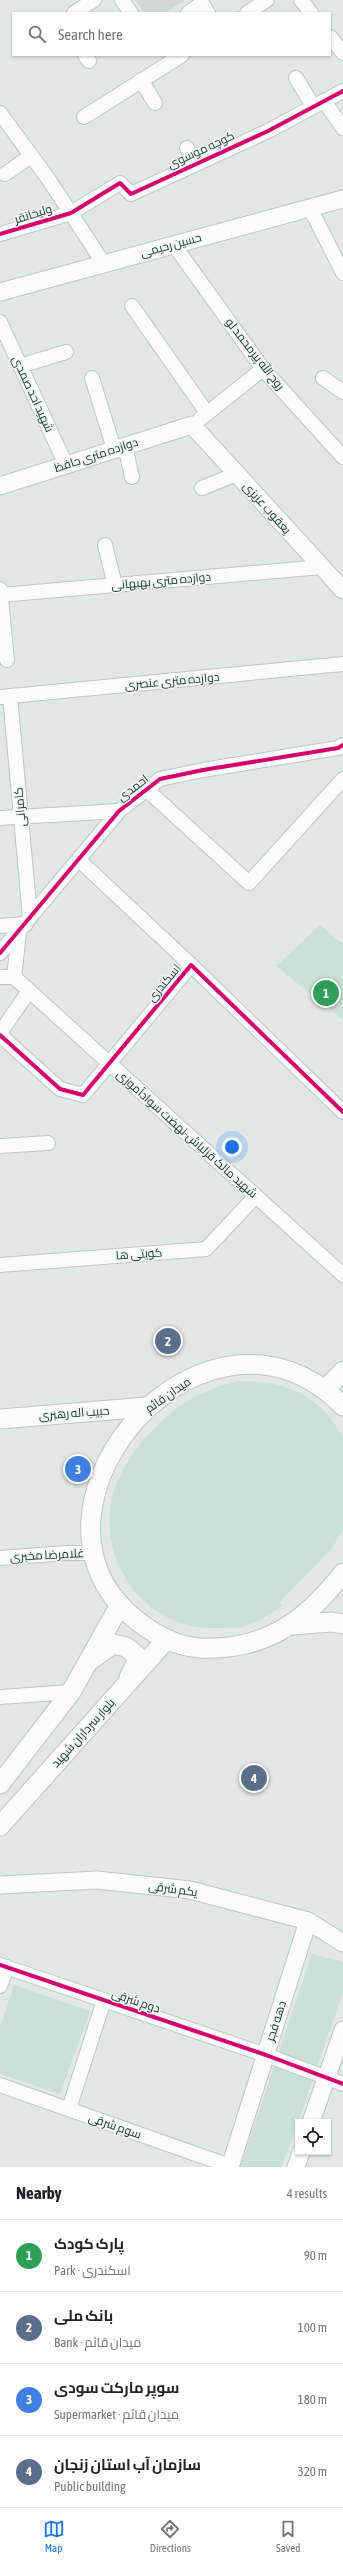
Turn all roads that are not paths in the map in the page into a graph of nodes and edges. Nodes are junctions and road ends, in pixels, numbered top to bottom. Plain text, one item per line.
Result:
1 (122, 0) edge
2 (267, 0) edge
3 (301, 0) edge
4 (130, 12) edge
5 (189, 12) edge
6 (207, 12) edge
7 (249, 12) edge
8 (310, 12) edge
9 (331, 37) edge
10 (343, 53) edge
11 (180, 56) edge
12 (296, 78) dead end
13 (142, 80) junction
14 (343, 91) edge
15 (155, 103) dead end
16 (318, 103) junction
17 (0, 113) edge
18 (84, 117) dead end
19 (343, 128) edge
20 (187, 148) dead end
21 (31, 156) junction
22 (196, 164) junction
23 (5, 174) dead end
24 (343, 199) edge
25 (310, 208) junction
26 (71, 213) junction
27 (0, 234) edge
28 (174, 245) junction
29 (104, 264) junction
30 (343, 273) edge
31 (0, 292) edge
32 (132, 306) dead end
33 (0, 322) edge
34 (66, 352) dead end
35 (20, 366) junction
36 (263, 369) junction
37 (92, 378) dead end
38 (323, 378) dead end
39 (343, 392) edge
40 (207, 413) junction
41 (192, 425) junction
42 (120, 448) junction
43 (343, 457) edge
44 (66, 465) junction
45 (236, 474) junction
46 (132, 477) dead end
47 (0, 486) edge
48 (202, 488) dead end
49 (105, 545) dead end
50 (322, 567) junction
51 (115, 585) junction
52 (0, 589) edge
53 (343, 590) edge
54 (0, 595) edge
55 (7, 660) dead end
56 (343, 664) edge
57 (5, 696) edge
58 (341, 746) edge
59 (343, 779) edge
60 (146, 789) junction
61 (119, 811) junction
62 (21, 817) junction
63 (0, 818) edge
64 (79, 860) junction
65 (25, 925) junction
66 (0, 926) edge
67 (0, 954) edge
68 (192, 965) junction
69 (0, 976) edge
70 (14, 977) junction
71 (29, 991) junction
72 (0, 1034) edge
73 (110, 1064) junction
74 (343, 1112) edge
75 (48, 1143) dead end
76 (0, 1146) edge
77 (256, 1196) junction
78 (0, 1265) edge
79 (343, 1275) edge
80 (343, 1371) edge
81 (326, 1389) junction
82 (343, 1406) edge
83 (147, 1407) junction
84 (0, 1418) edge
85 (94, 1553) junction
86 (0, 1558) edge
87 (343, 1573) edge
88 (120, 1605) junction
89 (291, 1624) junction
90 (343, 1624) edge
91 (167, 1639) junction
92 (89, 1660) junction
93 (126, 1685) junction
94 (71, 1692) junction
95 (0, 1697) edge
96 (0, 1784) edge
97 (0, 1826) edge
98 (0, 1885) edge
99 (308, 1921) junction
100 (340, 1941) edge
101 (3, 1966) edge
102 (0, 1986) edge
103 (104, 2000) junction
104 (343, 2030) edge
105 (266, 2055) junction
106 (326, 2079) junction
107 (343, 2084) edge
108 (0, 2085) edge
109 (69, 2109) junction
110 (312, 2119) edge
111 (300, 2155) edge
112 (230, 2166) edge
113 (296, 2167) edge

1 - 4 street
2 - 7 street
3 - 8 street
5 - 6 street
9 - 10 street
11 - 13 street
12 - 16 street
13 - 15 street
13 - 18 street
14 - 16 street, کوچه موسوی
16 - 19 street
16 - 22 street, کوچه موسوی
17 - 21 street
20 - 22 street
21 - 23 street
21 - 26 street
22 - 26 street, کوچه موسوی
24 - 25 street, حسین رحیمی
25 - 28 street, حسین رحیمی
25 - 30 street
26 - 27 street, ولیخانقر
26 - 29 street
28 - 29 street, حسین رحیمی
28 - 36 street, روح الله پیرمحمد لو
29 - 31 street, حسین رحیمی
32 - 40 street
33 - 35 street, شهید احد صمدی
34 - 35 street
35 - 44 street, شهید احد صمدی
36 - 40 street
36 - 43 street, روح الله پیرمحمد لو
37 - 42 street
38 - 39 street
40 - 41 street
41 - 42 street, دوازده متری حافظ
41 - 45 street, یعقوب عزیزی
42 - 44 street, دوازده متری حافظ
42 - 46 street
44 - 47 street, دوازده متری حافظ
45 - 48 street
45 - 50 street, یعقوب عزیزی
49 - 51 street
50 - 51 street, دوازده متری بهبهانی
50 - 53 street, یعقوب عزیزی
51 - 54 street, دوازده متری بهبهانی
52 - 54 street
54 - 55 street
56 - 57 street, دوازده متری عنصری
57 - 62 street, کامرانی
58 - 60 street, احمدی
59 - 60 street
60 - 61 street, احمدی
61 - 62 street
61 - 64 street, احمدی
62 - 63 street
62 - 65 street, کامرانی
64 - 65 street, احمدی
64 - 68 street, اسکندری
65 - 66 street
65 - 67 street, احمدی
65 - 70 street, کامرانی
68 - 73 street, اسکندری
68 - 74 street, اسکندری
69 - 70 street
70 - 71 street, شهید مالک قزلباش-نهضت سوادآموزی
71 - 72 street
71 - 73 street, شهید مالک قزلباش-نهضت سوادآموزی
72 - 73 street, اسکندری
73 - 77 street, شهید مالک قزلباش-نهضت سوادآموزی
75 - 76 street
77 - 78 street, کویتی ها
77 - 79 street, شهید مالک قزلباش-نهضت سوادآموزی
80 - 81 main road
81 - 82 main road, میدان قائم
81 - 83 main road, میدان قائم
83 - 84 main road, حبیب اله رهبری
83 - 85 main road, میدان قائم
85 - 86 street, غلامرضا مخبری
85 - 88 main road, میدان قائم
87 - 89 main road, میدان قائم
88 - 91 main road, میدان قائم
88 - 92 main road
89 - 90 main road
89 - 91 main road, میدان قائم
91 - 93 main road, بلوار سرداران شهید
92 - 93 main road
92 - 94 main road
93 - 97 main road, بلوار سرداران شهید
94 - 95 street
94 - 96 main road
98 - 99 street, یکم شرقی
99 - 100 street, یکم شرقی
99 - 105 street, دهه فجر
101 - 102 street
101 - 103 street, دوم شرقی
103 - 105 street, دوم شرقی
103 - 109 street
104 - 106 street
105 - 106 street, دوم شرقی
105 - 112 street, دهه فجر
106 - 107 street, دوم شرقی
106 - 110 street
108 - 109 street, سوم شرقی
109 - 112 street, سوم شرقی
111 - 113 street

